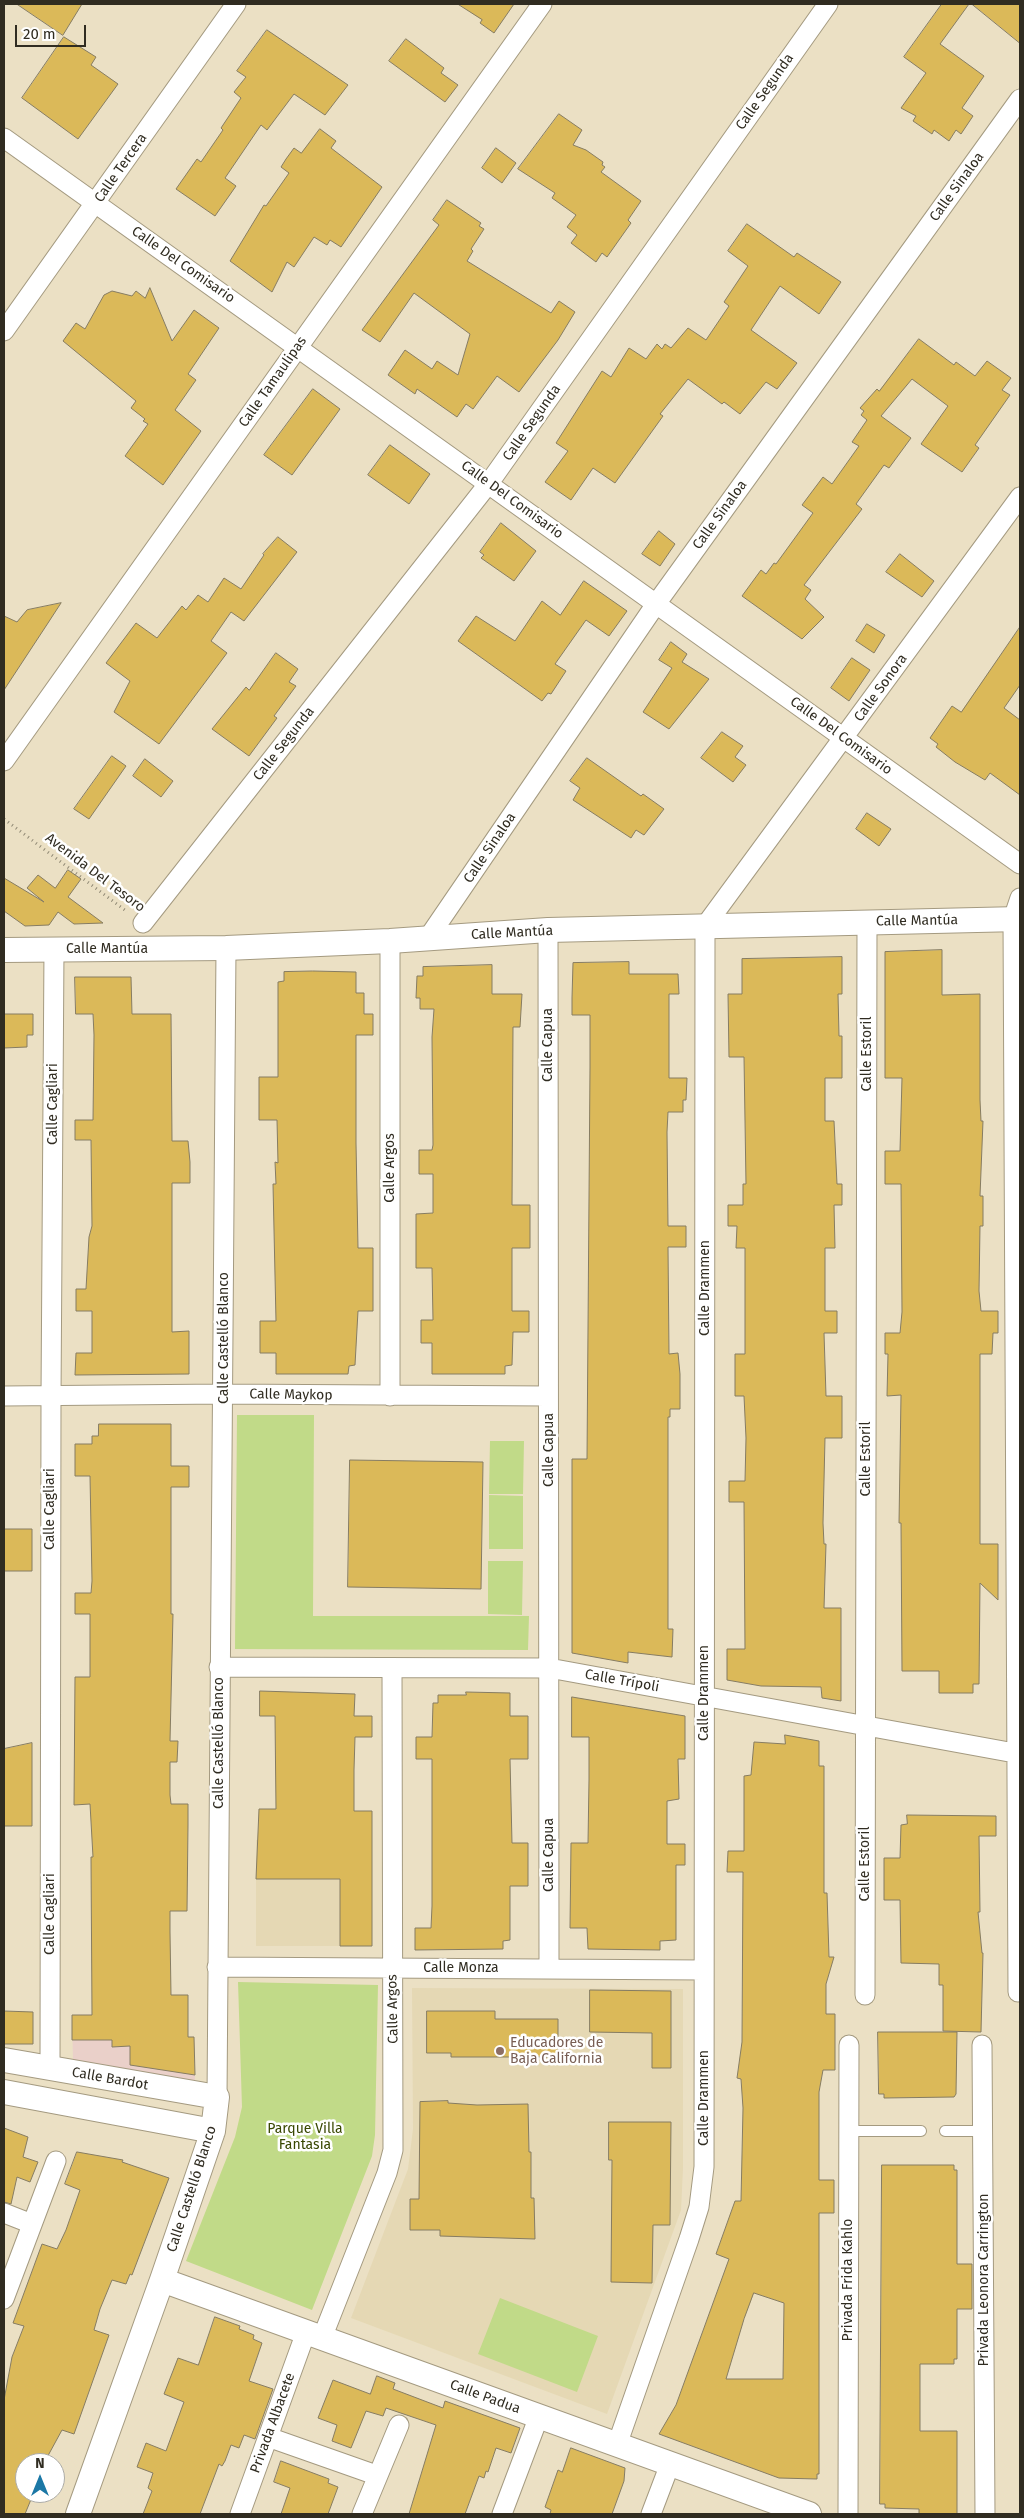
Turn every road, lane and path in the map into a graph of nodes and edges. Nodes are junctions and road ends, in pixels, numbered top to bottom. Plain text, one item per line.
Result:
1 (236, 4) edge
2 (542, 4) edge
3 (828, 4) edge
4 (1020, 98) edge
5 (4, 138) edge
6 (96, 204) junction
7 (4, 331) edge
8 (297, 347) junction
9 (489, 484) junction
10 (1020, 497) edge
11 (656, 604) junction
12 (845, 739) junction
13 (4, 761) edge
14 (4, 819) edge
15 (1020, 864) edge
16 (1018, 913) edge
17 (867, 922) junction
18 (143, 923) joint
19 (705, 926) junction
20 (548, 930) junction
21 (428, 938) junction
22 (390, 941) junction
23 (226, 948) junction
24 (54, 949) junction
25 (4, 950) edge
26 (224, 1394) junction
27 (4, 1396) edge
28 (51, 1396) junction
29 (390, 1396) junction
30 (548, 1396) junction
31 (219, 1667) junction
32 (392, 1668) junction
33 (549, 1668) junction
34 (704, 1696) junction
35 (866, 1726) junction
36 (1018, 1754) edge
37 (217, 1967) junction
38 (392, 1968) junction
39 (549, 1969) junction
40 (704, 1970) junction
41 (1018, 1992) dead end
42 (865, 1995) dead end
43 (849, 2045) dead end
44 (982, 2045) dead end
45 (4, 2060) edge
46 (50, 2069) junction
47 (4, 2092) edge
48 (217, 2097) junction
49 (213, 2130) junction
50 (849, 2130) junction
51 (921, 2130) dead end
52 (945, 2131) dead end
53 (983, 2131) junction
54 (56, 2161) dead end
55 (4, 2213) edge
56 (32, 2224) junction
57 (162, 2280) junction
58 (4, 2298) edge
59 (314, 2335) junction
60 (539, 2416) junction
61 (399, 2425) dead end
62 (268, 2437) junction
63 (617, 2445) junction
64 (670, 2464) junction
65 (376, 2475) junction
66 (795, 2512) edge
67 (78, 2514) edge
68 (240, 2514) edge
69 (362, 2514) edge
70 (502, 2514) edge
71 (652, 2514) edge
72 (848, 2514) edge
73 (985, 2514) edge

1 - 6 street, Calle Tercera
2 - 8 street, Calle Tamaulipas
3 - 9 street, Calle Segunda
4 - 11 street, Calle Sinaloa
5 - 6 street, Calle Del Comisario
6 - 7 street, Calle Tercera
6 - 8 street, Calle Del Comisario
8 - 9 street, Calle Del Comisario
8 - 13 street, Calle Tamaulipas
9 - 11 street, Calle Del Comisario
9 - 18 street, Calle Segunda
10 - 12 street, Calle Sonora
11 - 12 street, Calle Del Comisario
11 - 21 street, Calle Sinaloa
12 - 15 street, Calle Del Comisario
12 - 19 street, Calle Sonora
14 - 18 path, Avenida Del Tesoro
16 - 17 street, Calle Mantúa
16 - 36 street
17 - 19 street, Calle Mantúa
17 - 35 street, Calle Estoril
19 - 20 street, Calle Mantúa
19 - 34 street, Calle Drammen
20 - 21 street, Calle Mantúa
20 - 30 street, Calle Capua
21 - 22 street, Calle Mantúa
22 - 23 street, Calle Mantúa
22 - 29 street, Calle Argos
23 - 24 street, Calle Mantúa
23 - 26 street, Calle Castelló Blanco
24 - 25 street, Calle Mantúa
24 - 28 street, Calle Cagliari
26 - 28 street, Calle Maykop
26 - 29 street, Calle Maykop
26 - 31 street, Calle Castelló Blanco
27 - 28 street, Calle Maykop
28 - 46 street, Calle Cagliari
29 - 30 street, Calle Maykop
30 - 33 street, Calle Capua
31 - 32 street, Calle Trípoli
31 - 37 street, Calle Castelló Blanco
32 - 33 street, Calle Trípoli
32 - 38 street, Calle Argos
33 - 34 street, Calle Trípoli
33 - 39 street, Calle Capua
34 - 35 street, Calle Trípoli
34 - 40 street, Calle Drammen
35 - 36 street, Calle Trípoli
35 - 42 street, Calle Estoril
36 - 41 street
37 - 38 street, Calle Monza
37 - 48 street, Calle Castelló Blanco
38 - 39 street, Calle Monza
38 - 59 street, Calle Argos
39 - 40 street, Calle Monza
40 - 63 street, Calle Drammen
43 - 50 street, Privada Frida Kahlo
44 - 53 street, Privada Leonora Carrington
45 - 46 street, Calle Bardot
46 - 48 street, Calle Bardot
47 - 49 street
48 - 49 street, Calle Castelló Blanco
49 - 57 street, Calle Castelló Blanco
50 - 51 lane
50 - 72 street, Privada Frida Kahlo
52 - 53 lane
53 - 73 street, Privada Leonora Carrington
54 - 56 street
55 - 56 street
56 - 58 street
57 - 59 street, Calle Padua
57 - 67 street, Calle Castelló Blanco
59 - 60 street, Calle Padua
59 - 62 street, Privada Albacete
60 - 63 street, Calle Padua
60 - 70 street
61 - 65 street
62 - 65 street
62 - 68 street, Privada Albacete
63 - 64 street, Calle Padua
64 - 66 street, Calle Padua
64 - 71 street
65 - 69 street

